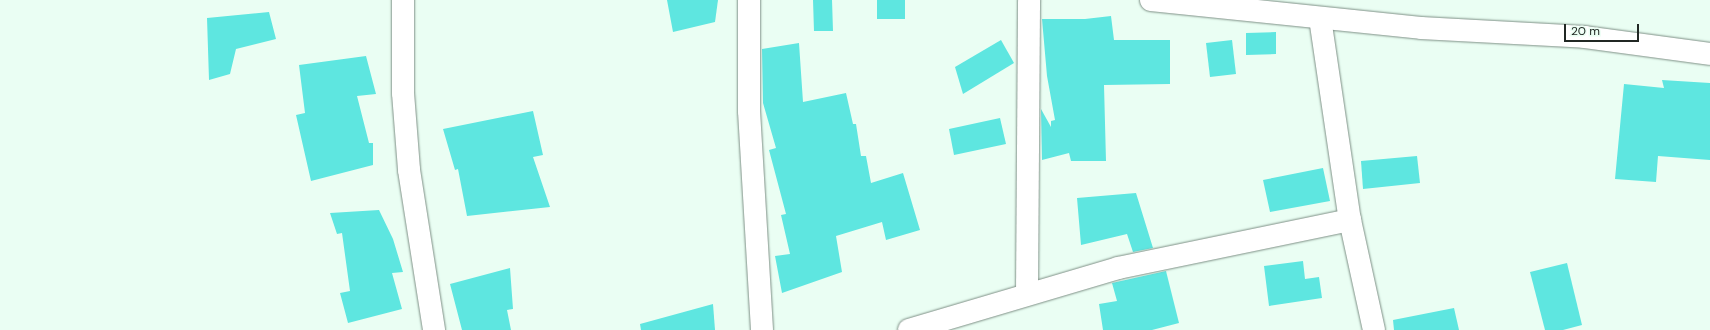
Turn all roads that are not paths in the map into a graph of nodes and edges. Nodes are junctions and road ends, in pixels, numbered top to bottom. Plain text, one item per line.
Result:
1 (403, 0) edge
2 (749, 0) edge
3 (1029, 0) edge
4 (1151, 0) edge
5 (1320, 18) junction
6 (1710, 54) edge
7 (1350, 220) junction
8 (1027, 293) junction
9 (922, 329) edge
10 (434, 330) edge
11 (762, 330) edge
12 (1374, 330) edge

1 - 10 street
2 - 11 street
3 - 8 street
4 - 5 street
5 - 6 street
5 - 7 street
7 - 8 street
7 - 12 street
8 - 9 street

